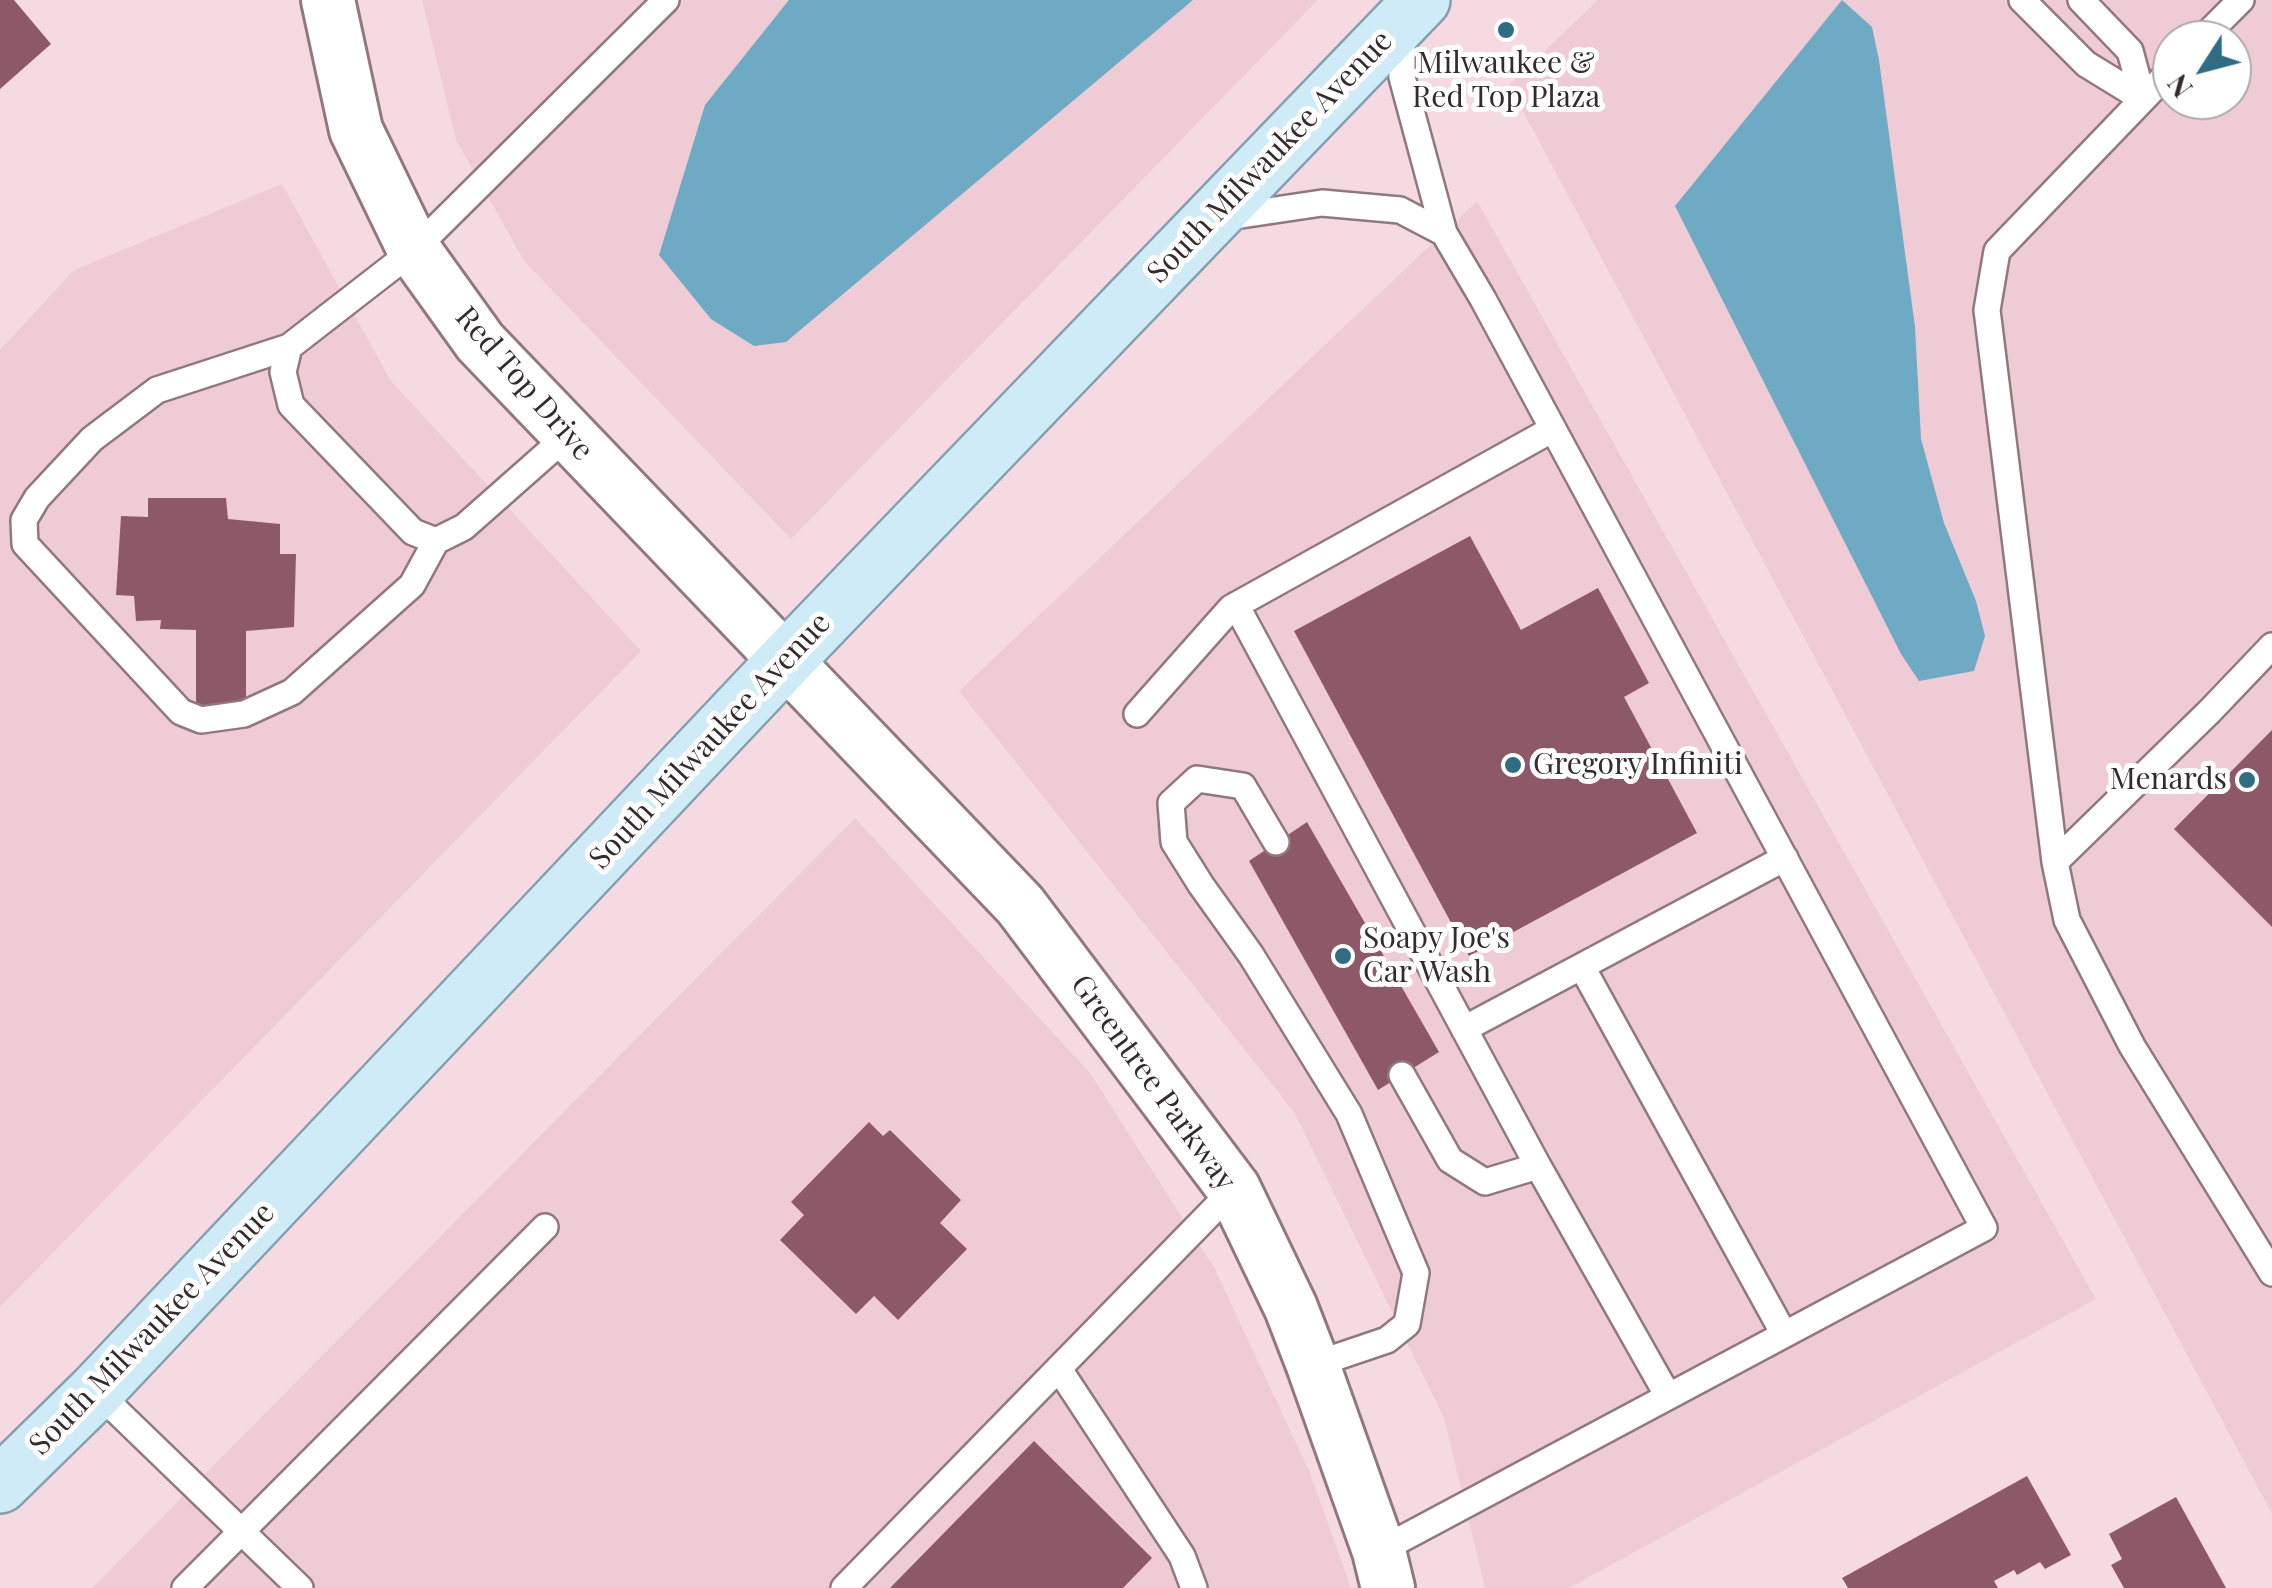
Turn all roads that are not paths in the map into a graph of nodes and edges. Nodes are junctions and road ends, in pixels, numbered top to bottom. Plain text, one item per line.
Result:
1 (328, 0) edge
2 (666, 0) edge
3 (2022, 0) edge
4 (2046, 0) edge
5 (2081, 0) edge
6 (2241, 0) edge
7 (1408, 6) edge
8 (2220, 20) edge
9 (2152, 90) edge
10 (2143, 99) junction
11 (1210, 219) junction
12 (1444, 233) junction
13 (414, 250) junction
14 (288, 347) junction
15 (1553, 428) junction
16 (567, 436) junction
17 (436, 541) junction
18 (1236, 605) junction
19 (2272, 646) edge
20 (787, 659) junction
21 (1138, 714) dead end
22 (1276, 842) dead end
23 (1785, 858) junction
24 (2055, 862) junction
25 (1582, 966) junction
26 (1464, 1029) junction
27 (1402, 1075) dead end
28 (1538, 1166) junction
29 (1234, 1190) junction
30 (545, 1227) dead end
31 (2272, 1273) edge
32 (1784, 1334) junction
33 (1312, 1365) junction
34 (1059, 1368) junction
35 (96, 1391) junction
36 (1668, 1396) junction
37 (0, 1485) edge
38 (242, 1531) junction
39 (1383, 1570) edge
40 (185, 1588) edge
41 (300, 1588) edge
42 (844, 1588) edge
43 (1194, 1588) edge

1 - 13 street, Red Top Drive
2 - 13 lane
3 - 10 lane
4 - 10 lane
5 - 10 lane
6 - 8 lane
7 - 11 main road, South Milwaukee Avenue
7 - 12 lane
9 - 10 lane
10 - 24 lane
11 - 12 lane
11 - 20 main road, South Milwaukee Avenue
12 - 15 lane
13 - 14 lane
13 - 16 street, Red Top Drive
14 - 17 lane
14 - 17 lane
15 - 18 lane
15 - 23 lane
16 - 17 lane
16 - 20 street, Red Top Drive
18 - 21 lane
18 - 26 lane
19 - 24 lane
20 - 29 street, Greentree Parkway
20 - 35 main road, South Milwaukee Avenue
22 - 33 lane
23 - 25 lane
23 - 32 lane
24 - 31 lane
25 - 26 lane
25 - 32 lane
26 - 28 lane
27 - 28 lane
28 - 36 lane
29 - 33 street, Greentree Parkway
29 - 34 lane
30 - 38 lane
32 - 36 lane
33 - 39 street, Greentree Parkway
34 - 42 lane
34 - 43 lane
35 - 37 main road, South Milwaukee Avenue
35 - 38 lane
36 - 39 lane
38 - 40 lane
38 - 41 lane

